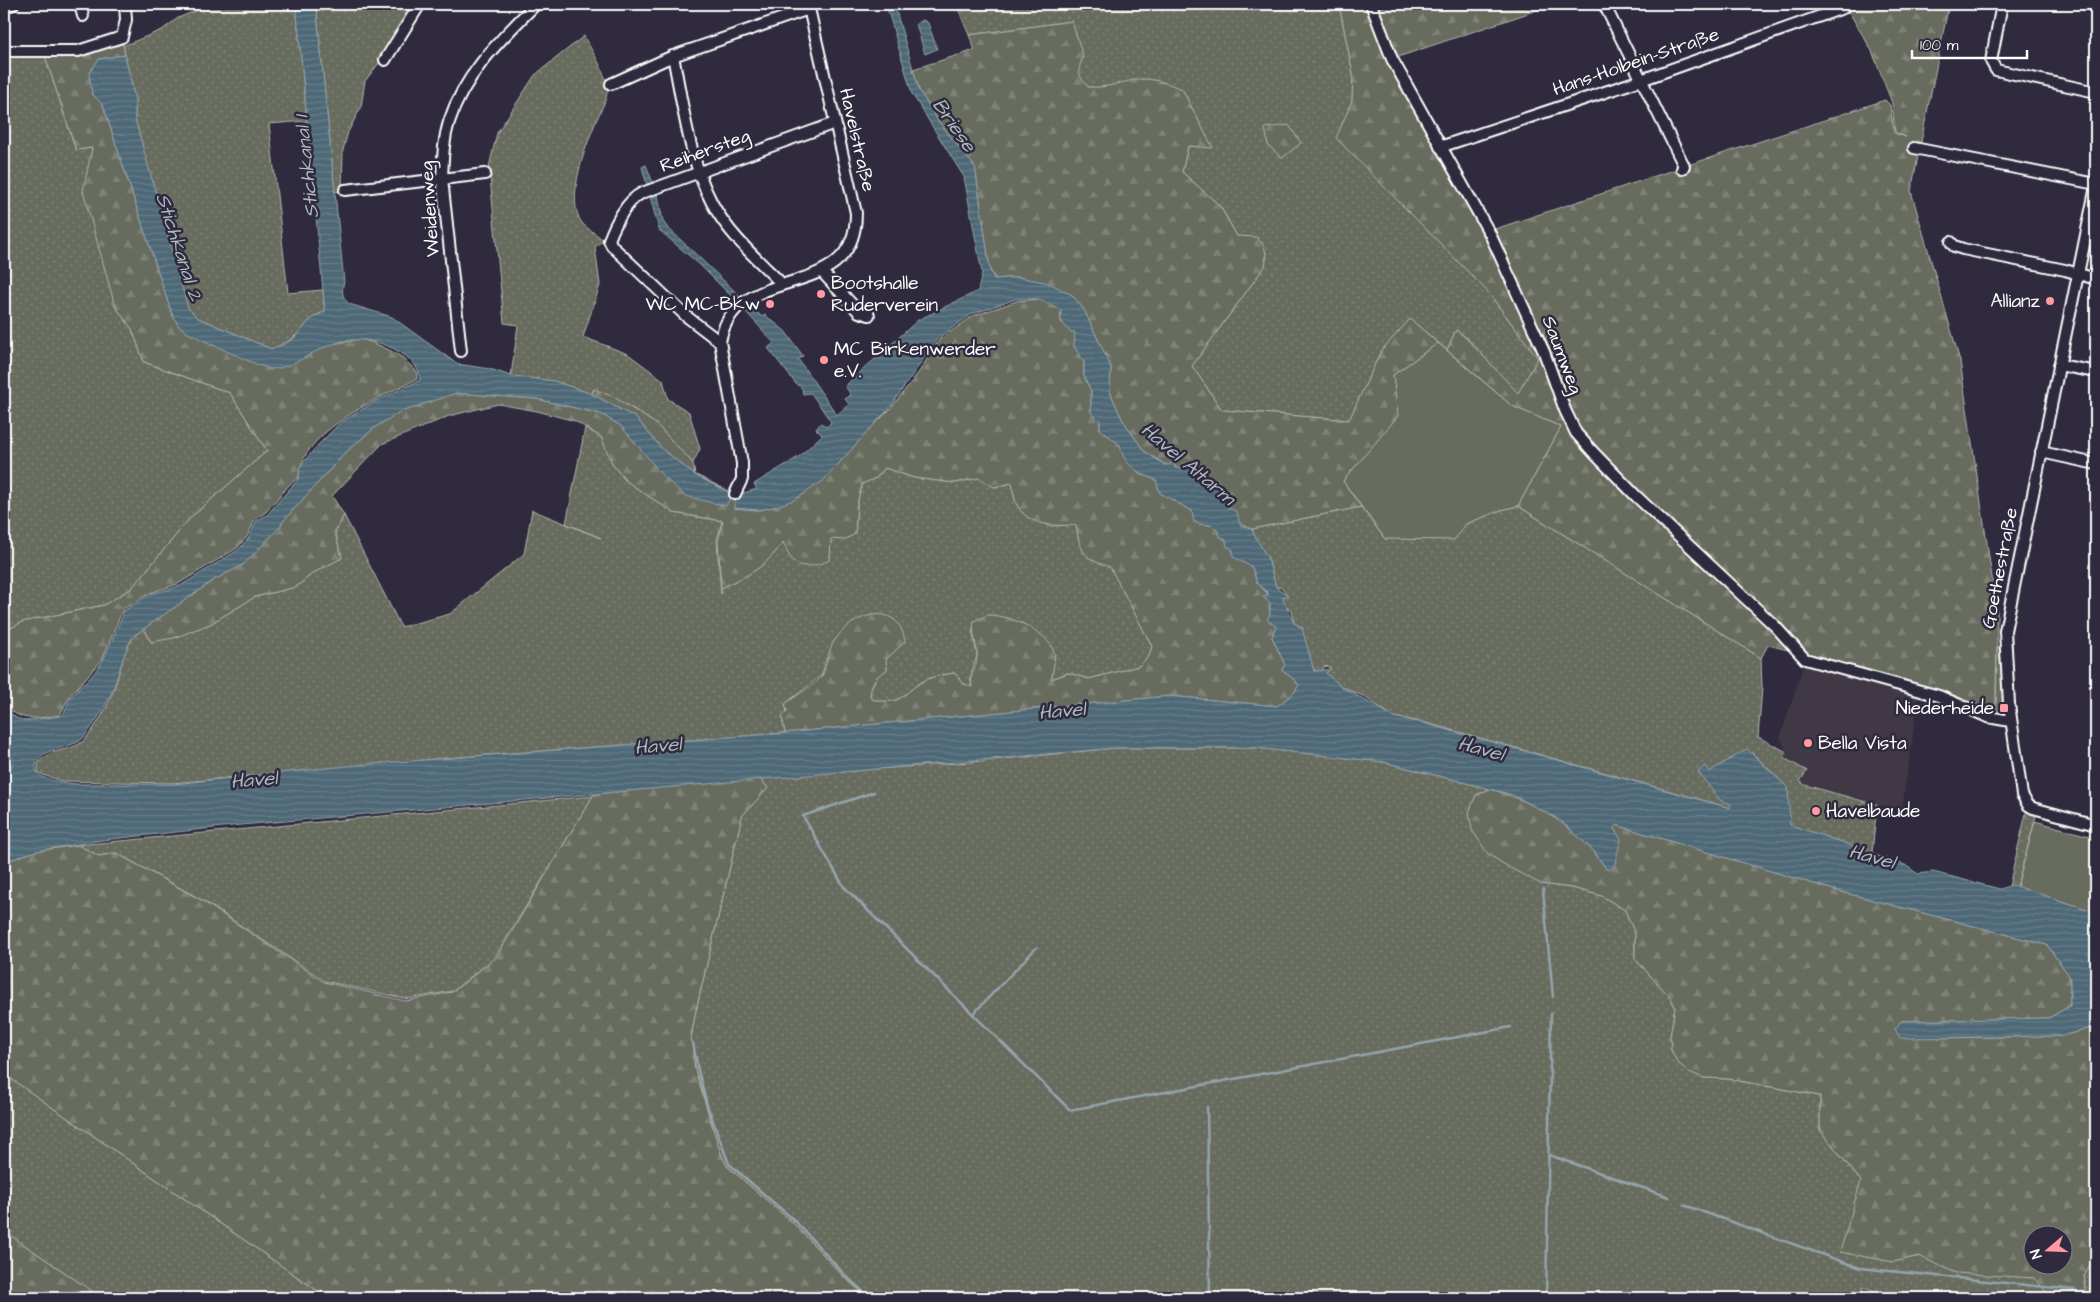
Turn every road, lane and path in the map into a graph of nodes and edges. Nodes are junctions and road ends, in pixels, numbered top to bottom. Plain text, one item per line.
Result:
1 (13, 4) edge
2 (80, 4) edge
3 (125, 4) edge
4 (420, 4) edge
5 (536, 4) edge
6 (1371, 4) edge
7 (1604, 4) edge
8 (2002, 4) edge
9 (808, 6) edge
10 (4, 7) edge
11 (1843, 8) dead end
12 (82, 16) dead end
13 (4, 51) edge
14 (673, 56) junction
15 (385, 60) dead end
16 (1641, 80) junction
17 (611, 84) dead end
18 (2096, 92) edge
19 (835, 124) junction
20 (1440, 147) junction
21 (1914, 148) dead end
22 (1682, 170) dead end
23 (699, 172) junction
24 (485, 174) dead end
25 (442, 180) junction
26 (2096, 185) edge
27 (344, 190) dead end
28 (1951, 242) dead end
29 (822, 272) junction
30 (2078, 274) junction
31 (2096, 279) edge
32 (782, 284) junction
33 (869, 315) dead end
34 (720, 342) junction
35 (462, 351) dead end
36 (2059, 365) junction
37 (2096, 372) edge
38 (2041, 452) junction
39 (2096, 464) edge
40 (735, 494) dead end
41 (2010, 721) junction
42 (2096, 825) edge

1 - 10 street
2 - 12 street
3 - 13 street
4 - 15 street
5 - 25 street, Weidenweg
6 - 20 street, Saumweg
7 - 16 street
8 - 18 street
9 - 14 street
9 - 19 street, Havelstraße
11 - 16 street, Hans-Holbein-Straße
14 - 17 street
14 - 23 street
16 - 20 street, Hans-Holbein-Straße
16 - 22 street
19 - 23 street, Reihersteg
19 - 29 street, Havelstraße
20 - 41 street, Saumweg
21 - 26 street
23 - 32 street
23 - 34 street, Reihersteg
24 - 25 street
25 - 27 street
25 - 35 street, Weidenweg
26 - 30 street, Goethestraße
28 - 30 street
29 - 32 street, Havelstraße
29 - 33 street
30 - 31 street
30 - 36 street, Goethestraße
32 - 34 street, Havelstraße
34 - 40 street
36 - 37 street
36 - 38 street, Goethestraße
38 - 39 street
38 - 41 street, Goethestraße
41 - 42 street, Goethestraße

